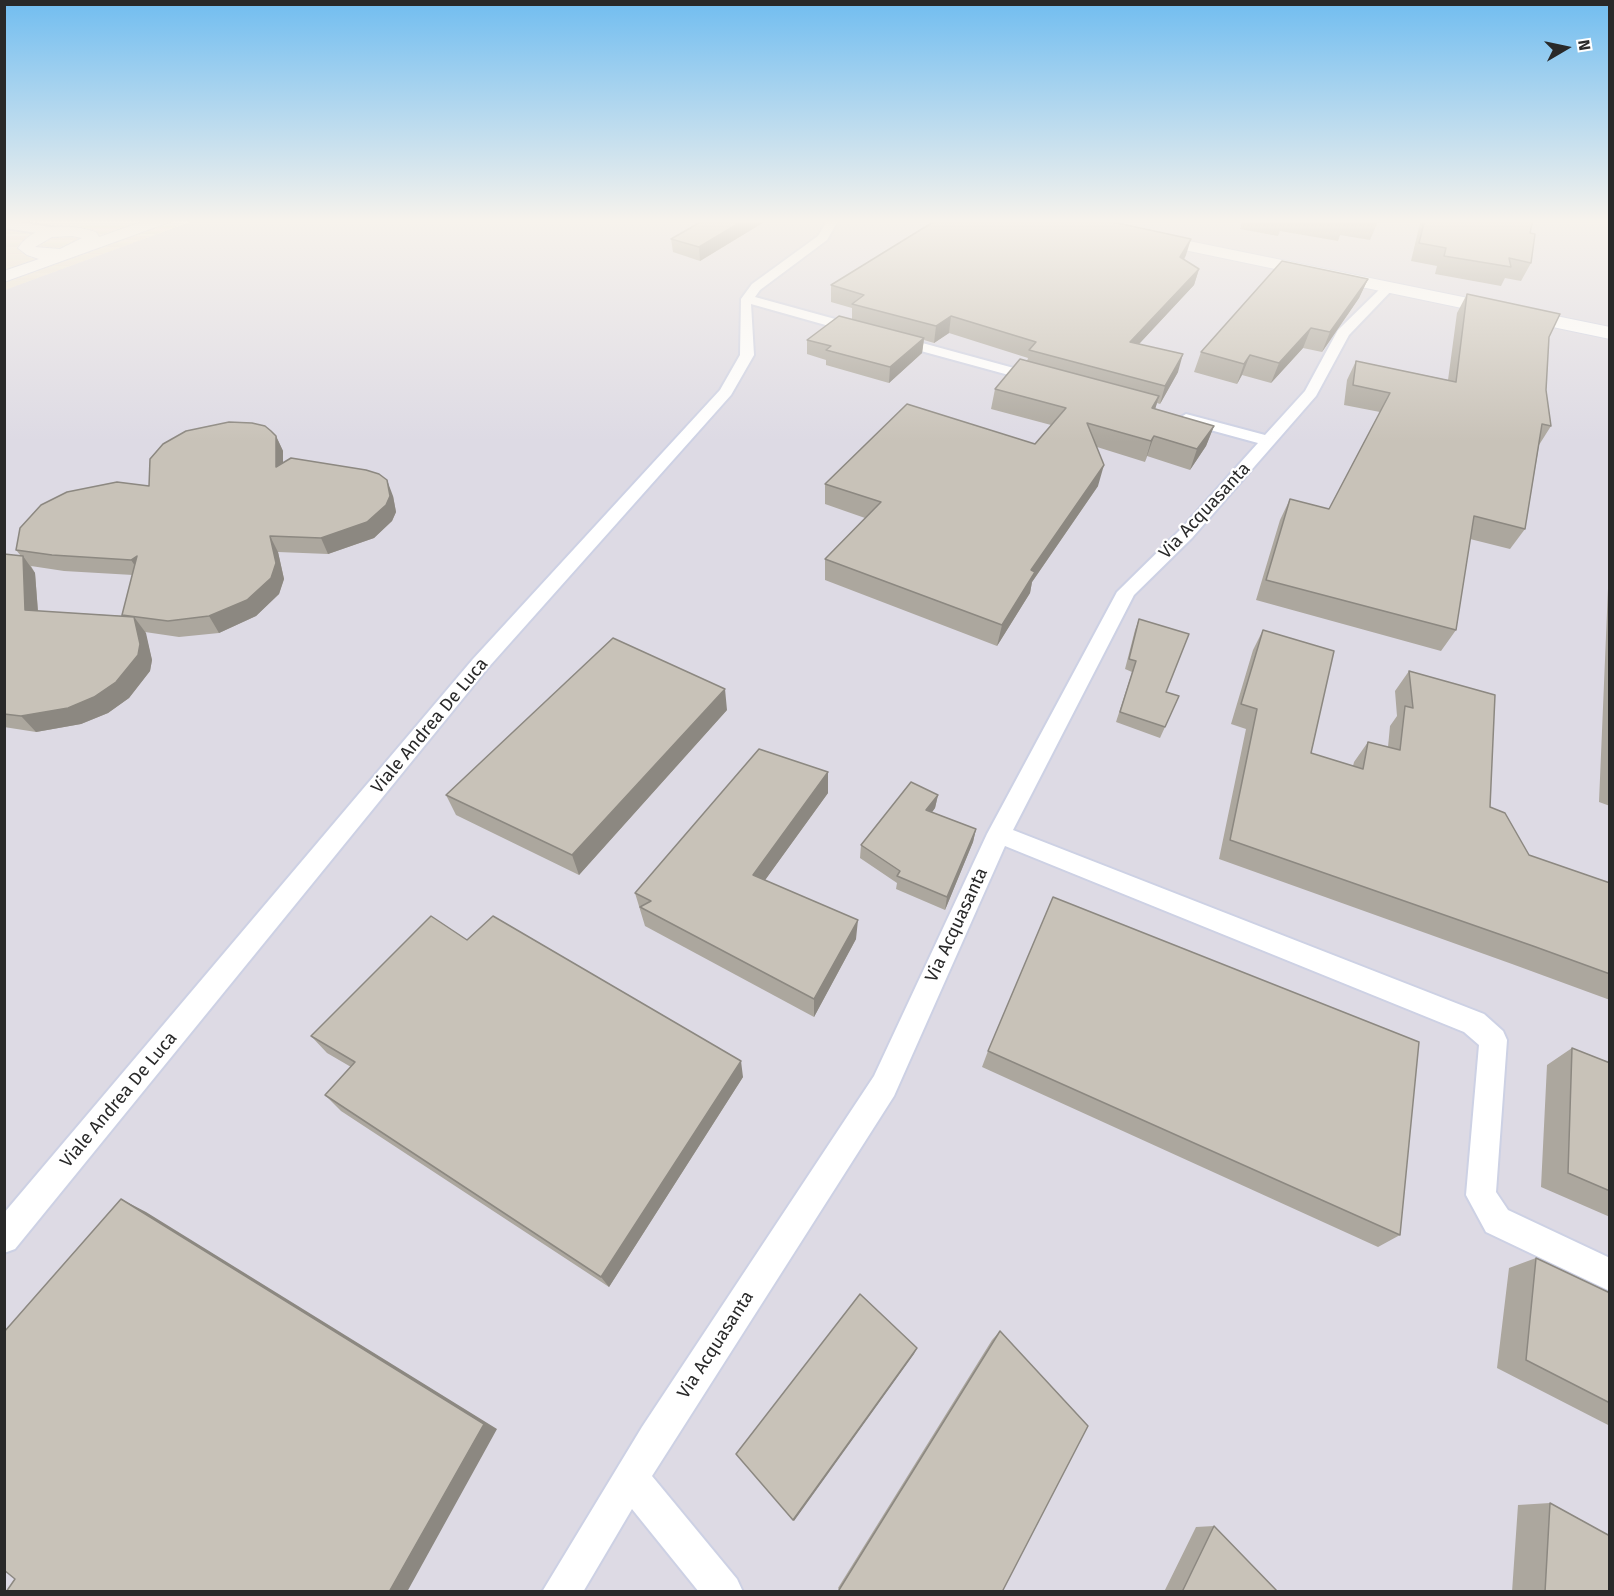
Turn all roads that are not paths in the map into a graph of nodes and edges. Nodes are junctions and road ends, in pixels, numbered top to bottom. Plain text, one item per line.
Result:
1 (752, 293) edge
2 (1383, 293) edge
3 (1415, 293) edge
4 (1448, 293) edge
5 (747, 299) junction
6 (1610, 327) edge
7 (1610, 333) edge
8 (1048, 381) edge
9 (1176, 416) edge
10 (1268, 441) junction
11 (999, 834) junction
12 (4, 1238) edge
13 (1610, 1275) edge
14 (630, 1478) junction
15 (561, 1592) edge
16 (724, 1592) edge

1 - 5 street
2 - 10 street, Via Acquasanta
3 - 7 main road
4 - 6 main road
5 - 8 street
5 - 12 street, Viale Andrea De Luca
9 - 10 street
10 - 11 street, Via Acquasanta
11 - 13 street
11 - 14 street, Via Acquasanta
14 - 15 street, Via Acquasanta
14 - 16 street

